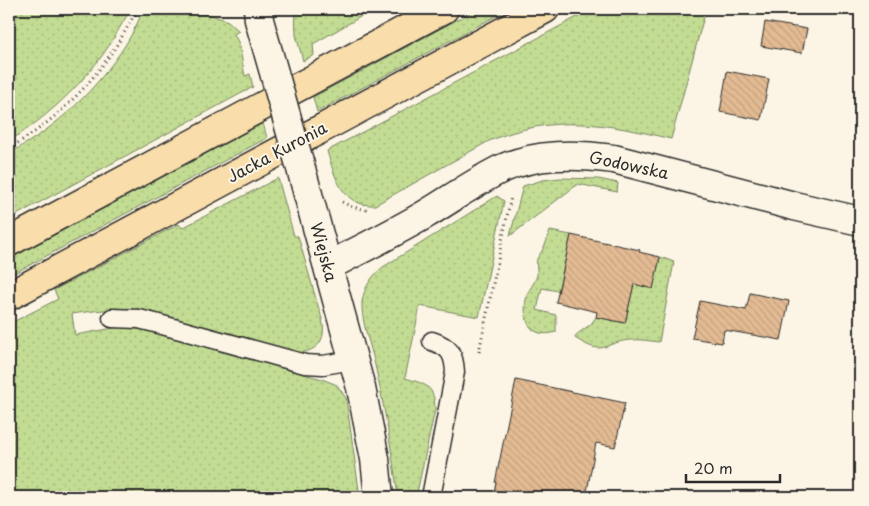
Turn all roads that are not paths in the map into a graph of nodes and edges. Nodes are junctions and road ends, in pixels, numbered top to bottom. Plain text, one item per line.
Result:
1 (258, 9) edge
2 (444, 9) edge
3 (545, 9) edge
4 (860, 221) edge
5 (9, 242) edge
6 (329, 266) junction
7 (9, 296) edge
8 (112, 318) dead end
9 (432, 341) dead end
10 (353, 360) junction
11 (379, 497) edge
12 (430, 497) edge

1 - 6 street, Wiejska, bridge
2 - 5 main road
3 - 7 main road, Jacka Kuronia
4 - 6 street, Godowska
6 - 10 street, Wiejska
8 - 10 lane
9 - 12 lane
10 - 11 street, Wiejska

